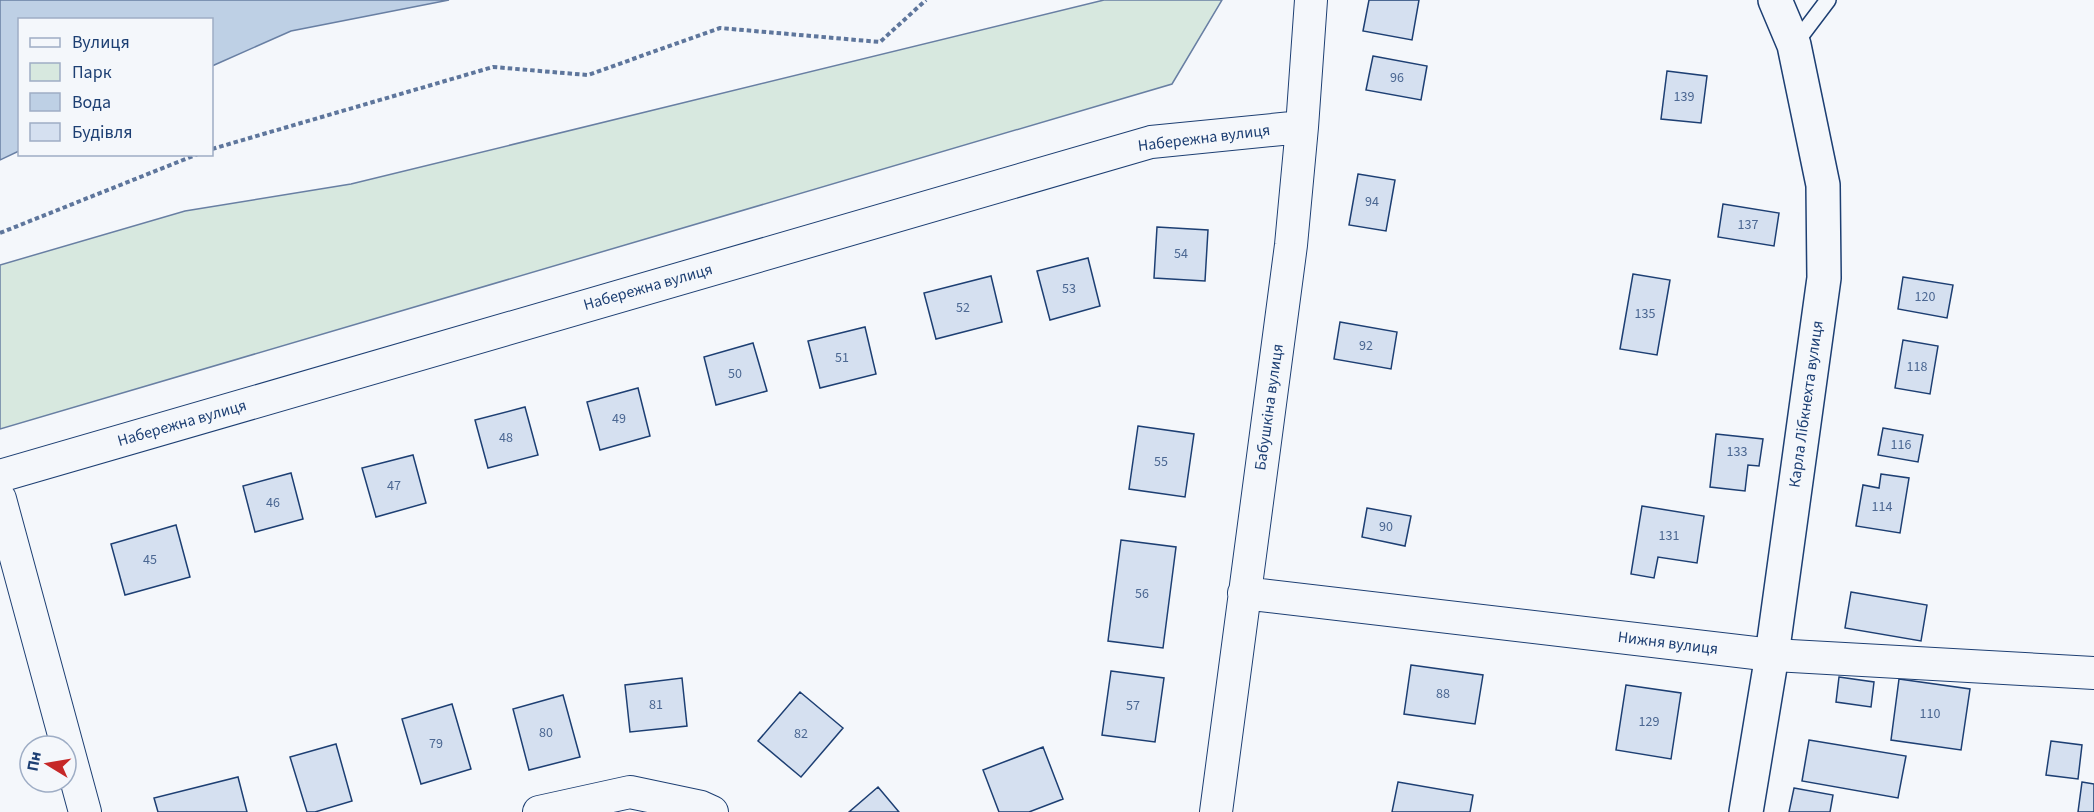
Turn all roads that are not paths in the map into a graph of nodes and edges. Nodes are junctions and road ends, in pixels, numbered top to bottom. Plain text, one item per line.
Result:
1 (1311, 0) edge
2 (1775, 0) edge
3 (1828, 0) edge
4 (1794, 45) junction
5 (1302, 127) junction
6 (0, 476) edge
7 (0, 499) edge
8 (1244, 593) junction
9 (1772, 655) junction
10 (2094, 673) edge
11 (85, 812) edge
12 (538, 812) edge
13 (712, 812) edge
14 (1216, 812) edge
15 (1746, 812) edge

1 - 5 street, Бабушкіна вулиця
2 - 4 street, Карла Лібкнехта вулиця
3 - 4 lane
4 - 9 street, Карла Лібкнехта вулиця
5 - 6 street, Набережна вулиця
5 - 8 street, Бабушкіна вулиця
7 - 11 street
8 - 9 street, Нижня вулиця
8 - 14 street, Бабушкіна вулиця
9 - 10 street, Нижня вулиця
9 - 15 street, Карла Лібкнехта вулиця
12 - 13 street

